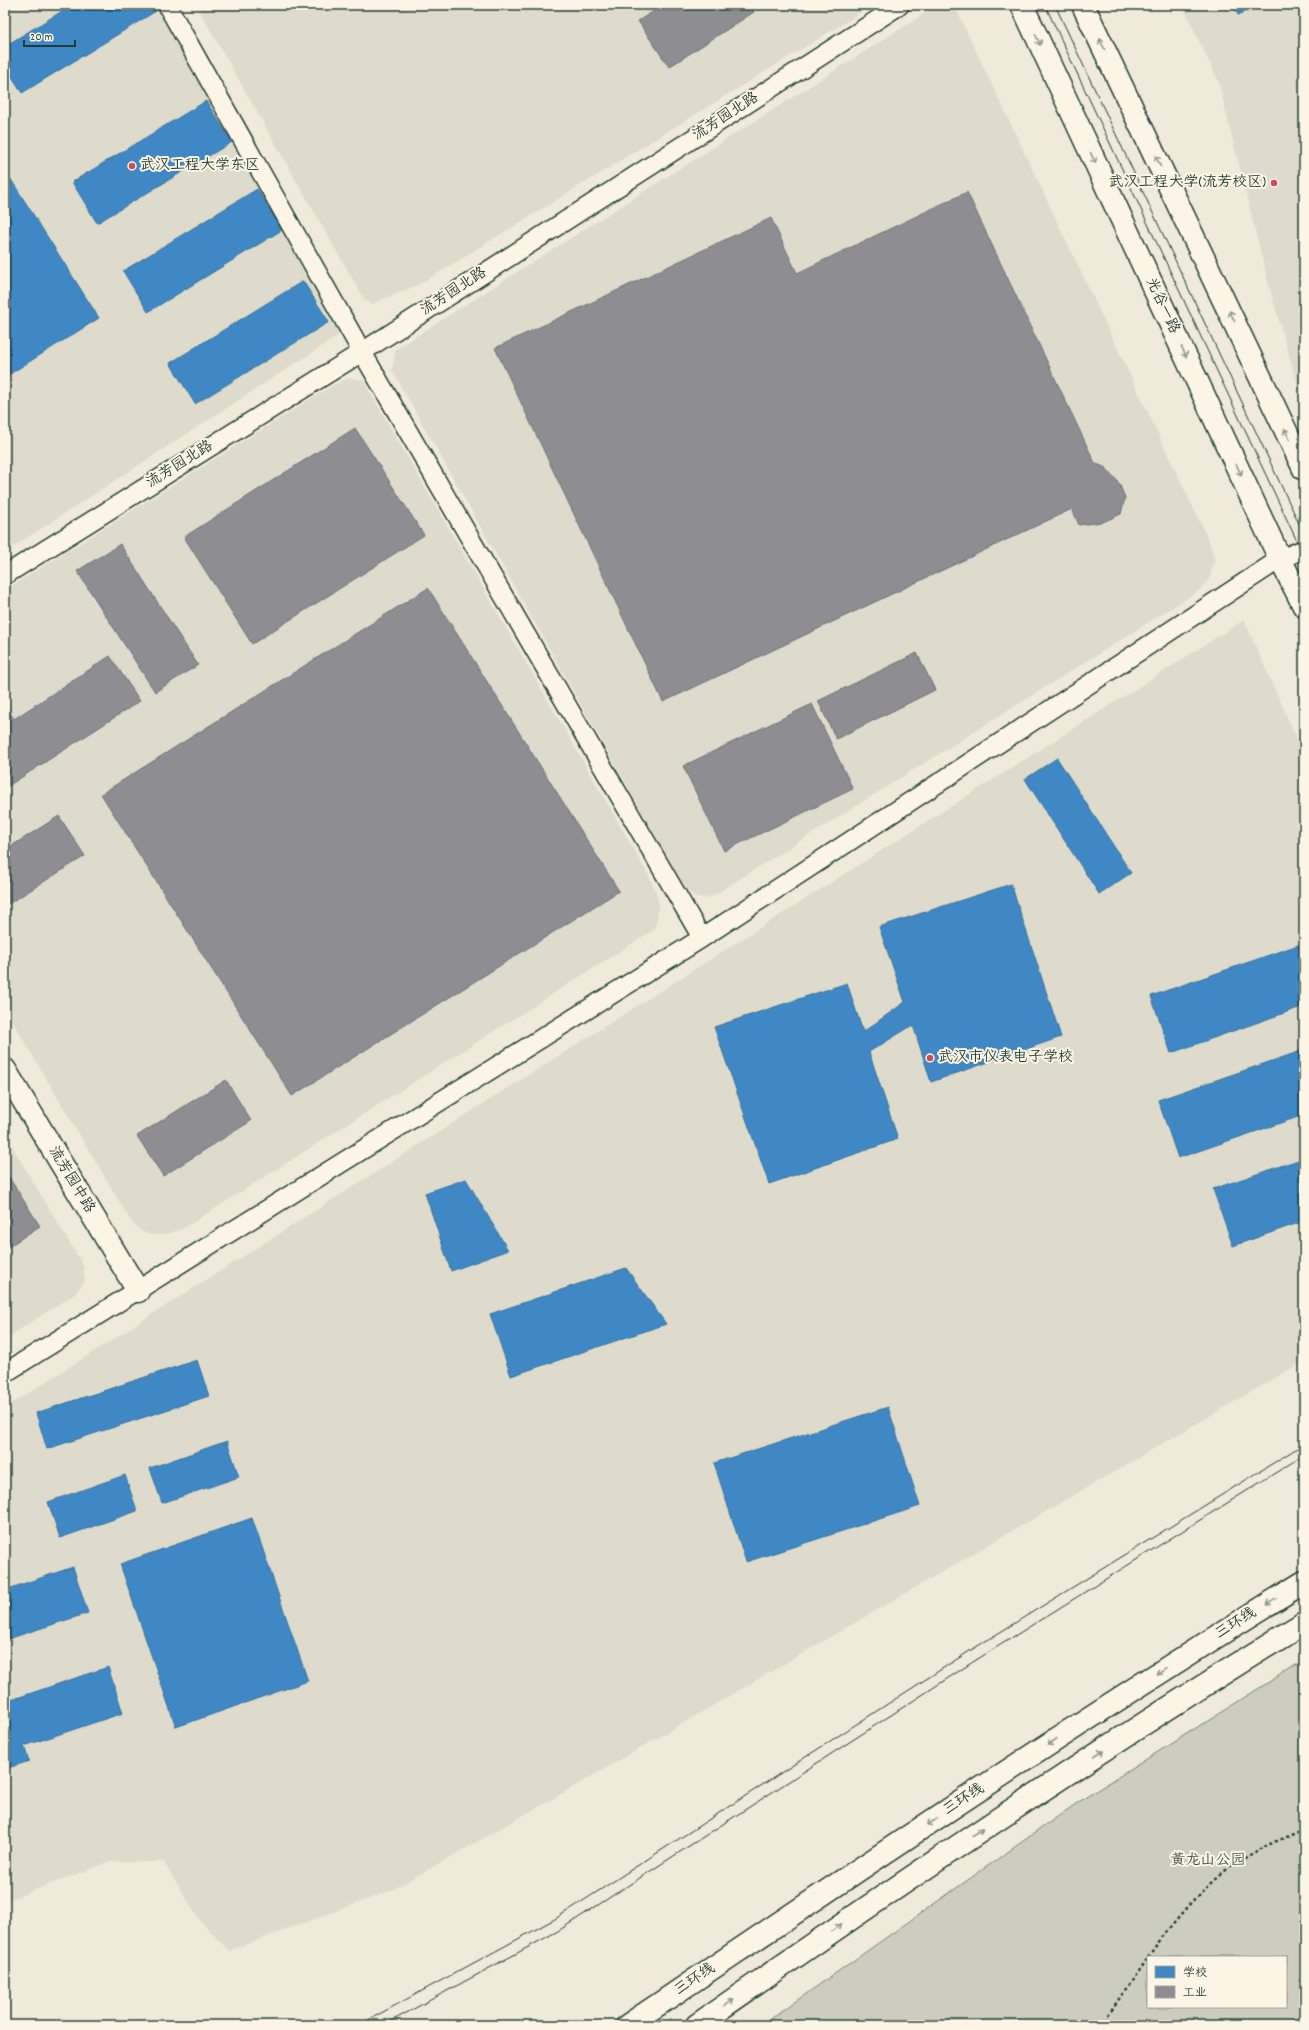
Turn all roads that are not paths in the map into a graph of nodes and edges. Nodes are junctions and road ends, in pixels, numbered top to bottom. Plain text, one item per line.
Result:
1 (167, 5) edge
2 (900, 5) edge
3 (1022, 5) edge
4 (1083, 5) edge
5 (362, 352) junction
6 (1304, 469) edge
7 (1304, 549) edge
8 (1280, 559) junction
9 (5, 575) edge
10 (1304, 606) edge
11 (702, 938) junction
12 (5, 1070) edge
13 (138, 1291) junction
14 (5, 1373) edge
15 (1304, 1582) edge
16 (1304, 1623) edge
17 (628, 2025) edge
18 (697, 2025) edge

1 - 5 street
2 - 5 street, 流芳园北路
3 -> 8 main road, 光谷一路
6 -> 4 main road
5 - 9 street, 流芳园北路
5 - 11 street
7 - 8 street
8 - 10 main road, 光谷一路
8 - 11 street
11 - 13 street
12 - 13 main road, 流芳园中路
13 - 14 street
15 -> 17 main road, 三环线
18 -> 16 main road

